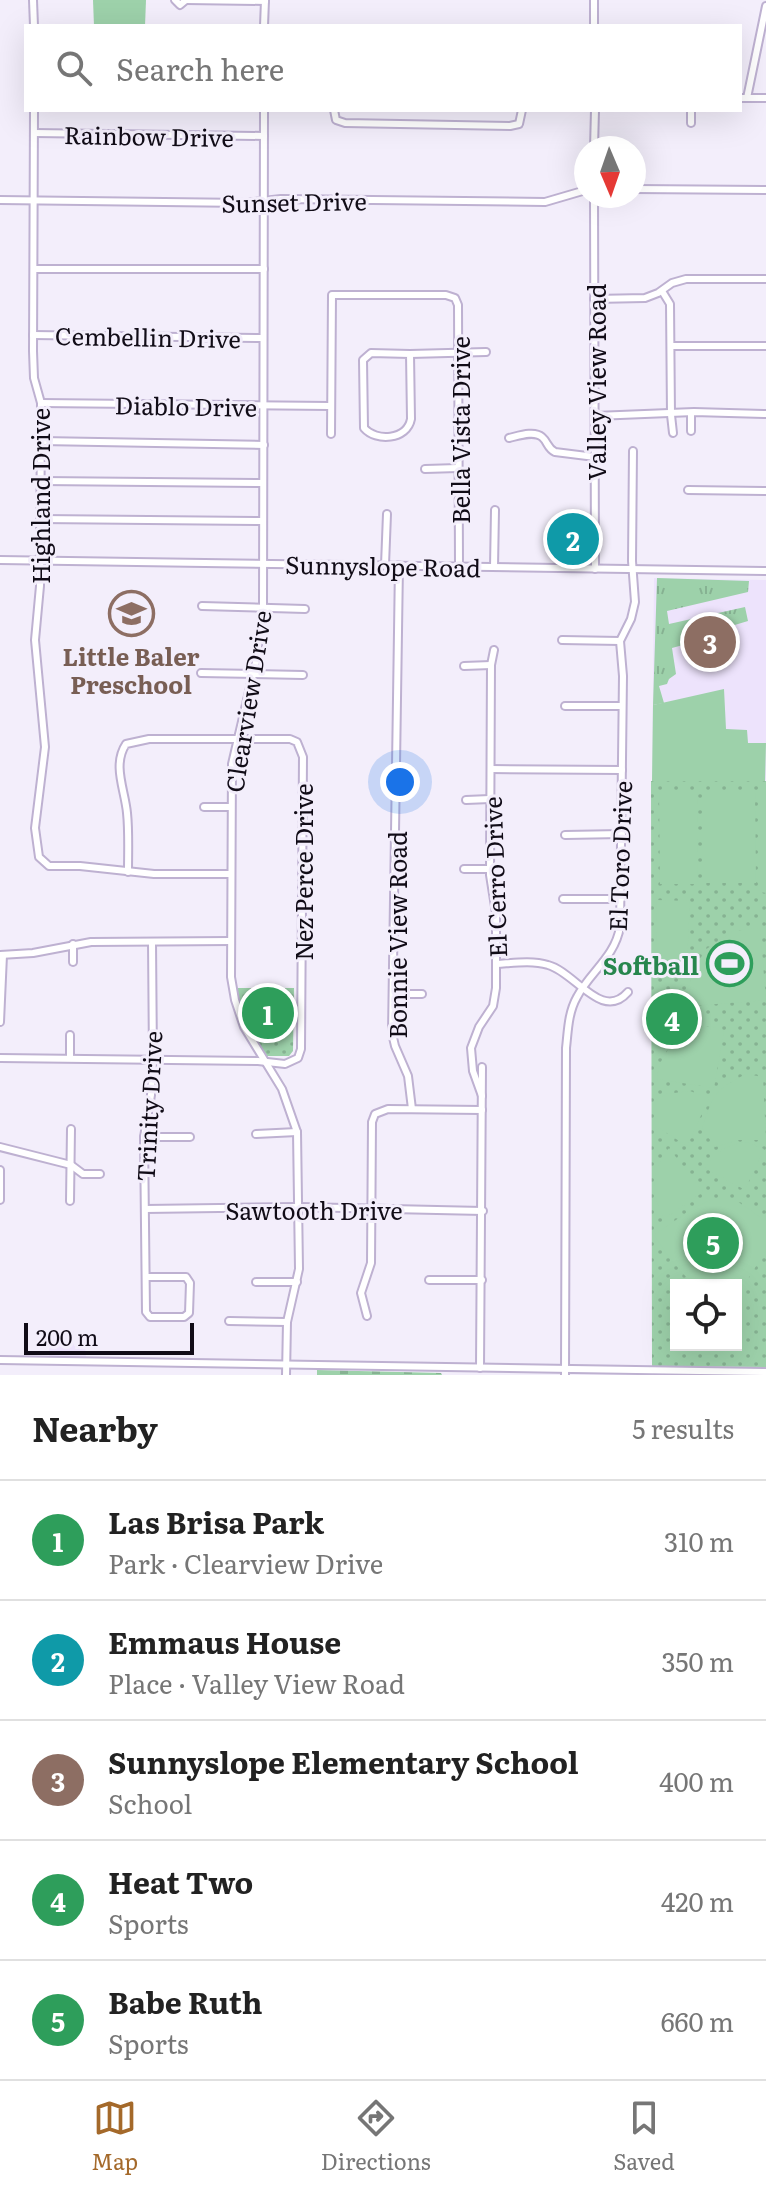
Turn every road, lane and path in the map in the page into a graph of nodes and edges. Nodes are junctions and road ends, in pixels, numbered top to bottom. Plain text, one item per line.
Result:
1 (33, 0) edge
2 (175, 0) edge
3 (186, 0) edge
4 (265, 0) edge
5 (594, 0) edge
6 (766, 6) edge
7 (34, 24) edge
8 (264, 24) edge
9 (594, 24) edge
10 (744, 98) edge
11 (766, 98) edge
12 (34, 112) edge
13 (264, 112) edge
14 (334, 112) edge
15 (522, 112) edge
16 (595, 112) edge
17 (691, 112) edge
18 (691, 123) dead end
19 (34, 133) junction
20 (264, 136) junction
21 (594, 136) edge
22 (646, 189) edge
23 (766, 190) edge
24 (574, 194) edge
25 (0, 200) edge
26 (34, 200) junction
27 (263, 200) junction
28 (594, 208) edge
29 (35, 269) junction
30 (264, 269) junction
31 (766, 279) edge
32 (662, 291) junction
33 (594, 299) junction
34 (33, 335) junction
35 (263, 338) junction
36 (671, 346) junction
37 (766, 346) edge
38 (486, 352) dead end
39 (459, 353) junction
40 (410, 354) junction
41 (41, 403) junction
42 (263, 406) junction
43 (330, 406) junction
44 (691, 413) junction
45 (766, 414) edge
46 (671, 415) junction
47 (595, 416) junction
48 (691, 431) dead end
49 (673, 433) dead end
50 (331, 434) dead end
51 (509, 438) dead end
52 (41, 441) junction
53 (264, 445) junction
54 (633, 451) dead end
55 (595, 457) junction
56 (458, 468) junction
57 (425, 469) dead end
58 (41, 481) junction
59 (263, 483) junction
60 (688, 490) dead end
61 (766, 491) edge
62 (495, 510) dead end
63 (387, 514) dead end
64 (40, 519) junction
65 (263, 521) junction
66 (0, 560) edge
67 (40, 561) junction
68 (264, 564) junction
69 (385, 565) junction
70 (399, 565) junction
71 (459, 566) junction
72 (494, 567) junction
73 (633, 568) junction
74 (595, 569) junction
75 (766, 571) edge
76 (202, 606) dead end
77 (263, 607) junction
78 (305, 609) dead end
79 (562, 640) dead end
80 (620, 641) junction
81 (494, 650) dead end
82 (491, 665) junction
83 (464, 666) dead end
84 (201, 673) dead end
85 (253, 674) junction
86 (303, 675) dead end
87 (565, 706) dead end
88 (622, 706) junction
89 (237, 739) junction
90 (491, 769) junction
91 (622, 770) junction
92 (490, 799) junction
93 (466, 800) dead end
94 (204, 807) dead end
95 (231, 807) junction
96 (622, 834) junction
97 (565, 835) dead end
98 (464, 869) dead end
99 (490, 869) junction
100 (128, 872) junction
101 (231, 874) junction
102 (563, 899) dead end
103 (621, 899) junction
104 (231, 941) junction
105 (152, 942) junction
106 (73, 944) junction
107 (1, 955) edge
108 (73, 962) dead end
109 (497, 964) junction
110 (583, 988) junction
111 (628, 992) dead end
112 (393, 994) junction
113 (422, 994) dead end
114 (0, 1022) edge
115 (70, 1035) dead end
116 (0, 1058) edge
117 (70, 1058) junction
118 (153, 1059) junction
119 (264, 1061) junction
120 (482, 1067) dead end
121 (482, 1096) junction
122 (412, 1109) junction
123 (482, 1110) junction
124 (71, 1129) dead end
125 (297, 1132) junction
126 (256, 1134) dead end
127 (144, 1137) junction
128 (190, 1137) dead end
129 (0, 1147) edge
130 (71, 1165) junction
131 (0, 1170) edge
132 (100, 1174) dead end
133 (0, 1200) edge
134 (70, 1201) dead end
135 (299, 1207) junction
136 (145, 1209) junction
137 (371, 1209) junction
138 (483, 1211) junction
139 (146, 1273) junction
140 (429, 1280) dead end
141 (482, 1280) junction
142 (256, 1282) dead end
143 (297, 1282) junction
144 (367, 1316) dead end
145 (229, 1321) dead end
146 (287, 1322) junction
147 (0, 1360) edge
148 (218, 1365) junction
149 (286, 1365) junction
150 (480, 1368) junction
151 (444, 1371) edge
152 (506, 1372) edge
153 (565, 1372) edge
154 (766, 1372) edge
155 (658, 1373) edge
156 (702, 1373) edge
157 (217, 1375) edge
158 (286, 1375) edge

1 - 7 street
2 - 3 street
3 - 4 street
4 - 8 street
5 - 9 street
6 - 10 street
10 - 11 street
12 - 19 street, Highland Drive
13 - 20 street, Clearview Drive
14 - 15 street
16 - 21 street
17 - 18 street
19 - 20 street, Rainbow Drive
19 - 26 street, Highland Drive
20 - 27 street, Clearview Drive
22 - 23 street
24 - 27 street, Sunset Drive
25 - 26 street, Sunset Drive
26 - 27 street, Sunset Drive
26 - 29 street, Highland Drive
27 - 30 street, Clearview Drive
28 - 33 street, Valley View Road
29 - 30 street
29 - 34 street, Highland Drive
30 - 35 street, Clearview Drive
31 - 32 street
32 - 33 street
32 - 36 street
33 - 47 street, Valley View Road
34 - 35 street, Cembellin Drive
34 - 41 street, Highland Drive
35 - 42 street, Clearview Drive
36 - 37 street
36 - 46 street
38 - 39 street
39 - 40 street
39 - 43 street, Bella Vista Drive
39 - 56 street, Bella Vista Drive
40 - 40 street
41 - 42 street, Diablo Drive
41 - 52 street, Highland Drive
42 - 43 street, Diablo Drive
42 - 53 street, Clearview Drive
43 - 50 street
44 - 45 street
44 - 46 street
44 - 48 street
46 - 47 street
46 - 49 street
47 - 55 street, Valley View Road
51 - 55 street
52 - 53 street
52 - 58 street, Highland Drive
53 - 59 street, Clearview Drive
54 - 73 street, El Toro Drive
55 - 74 street, Valley View Road
56 - 57 street
56 - 71 street, Bella Vista Drive
58 - 59 street
58 - 64 street, Highland Drive
59 - 65 street, Clearview Drive
60 - 61 street
62 - 72 street
63 - 69 street
64 - 65 street
64 - 67 street, Highland Drive
65 - 68 street, Clearview Drive
66 - 67 street, Sunnyslope Road
67 - 68 street, Sunnyslope Road
67 - 100 street, Highland Drive
68 - 69 street, Sunnyslope Road
68 - 77 street, Clearview Drive
69 - 70 street, Sunnyslope Road
70 - 71 street, Sunnyslope Road
70 - 112 street, Bonnie View Road
71 - 72 street, Sunnyslope Road
72 - 74 street, Sunnyslope Road
73 - 74 street, Sunnyslope Road
73 - 75 street, Sunnyslope Road
73 - 80 street, El Toro Drive
76 - 77 street
77 - 78 street
77 - 85 street, Clearview Drive
79 - 80 street
80 - 88 street, El Toro Drive
81 - 82 street, El Cerro Drive
82 - 83 street
82 - 90 street, El Cerro Drive
84 - 85 street
85 - 86 street
85 - 89 street, Clearview Drive
87 - 88 street
88 - 91 street, El Toro Drive
89 - 95 street, Clearview Drive
89 - 100 street
89 - 119 street, Nez Perce Drive
90 - 91 street
90 - 92 street, El Cerro Drive
91 - 96 street, El Toro Drive
92 - 93 street
92 - 99 street, El Cerro Drive
94 - 95 street
95 - 101 street, Clearview Drive
96 - 97 street
96 - 103 street, El Toro Drive
98 - 99 street
99 - 109 street, El Cerro Drive
100 - 101 street
101 - 104 street, Clearview Drive
102 - 103 street
103 - 110 street, El Toro Drive
104 - 105 street
104 - 119 street, Clearview Drive
105 - 106 street
105 - 118 street, Trinity Drive
106 - 107 street
106 - 108 street
107 - 114 street
109 - 110 street
109 - 121 street, El Cerro Drive
110 - 111 street
110 - 153 street, El Toro Drive
112 - 113 street
112 - 122 street, Bonnie View Road
115 - 117 street
116 - 117 street
117 - 118 street
118 - 119 street
118 - 127 street, Trinity Drive
119 - 125 street, Clearview Drive
120 - 121 street, El Cerro Drive
121 - 123 street, El Cerro Drive
122 - 123 street
122 - 137 street
123 - 138 street, El Cerro Drive
124 - 130 street
125 - 126 street
125 - 135 street, Clearview Drive
127 - 128 street
127 - 136 street, Trinity Drive
129 - 130 street
130 - 132 street
130 - 134 street
131 - 133 street
135 - 136 street, Sawtooth Drive
135 - 137 street, Sawtooth Drive
135 - 143 street, Clearview Drive
136 - 139 street, Trinity Drive
137 - 138 street, Sawtooth Drive
137 - 144 street
138 - 141 street, El Cerro Drive
139 - 139 street, Trinity Drive
140 - 141 street
141 - 150 street, El Cerro Drive
142 - 143 street
143 - 146 street, Clearview Drive
145 - 146 street
146 - 149 street, Clearview Drive
147 - 148 street
148 - 149 street
148 - 157 street
149 - 151 street
149 - 158 street, Clearview Drive
150 - 151 street
150 - 152 street
152 - 153 street
153 - 155 street
154 - 156 street
155 - 156 street

